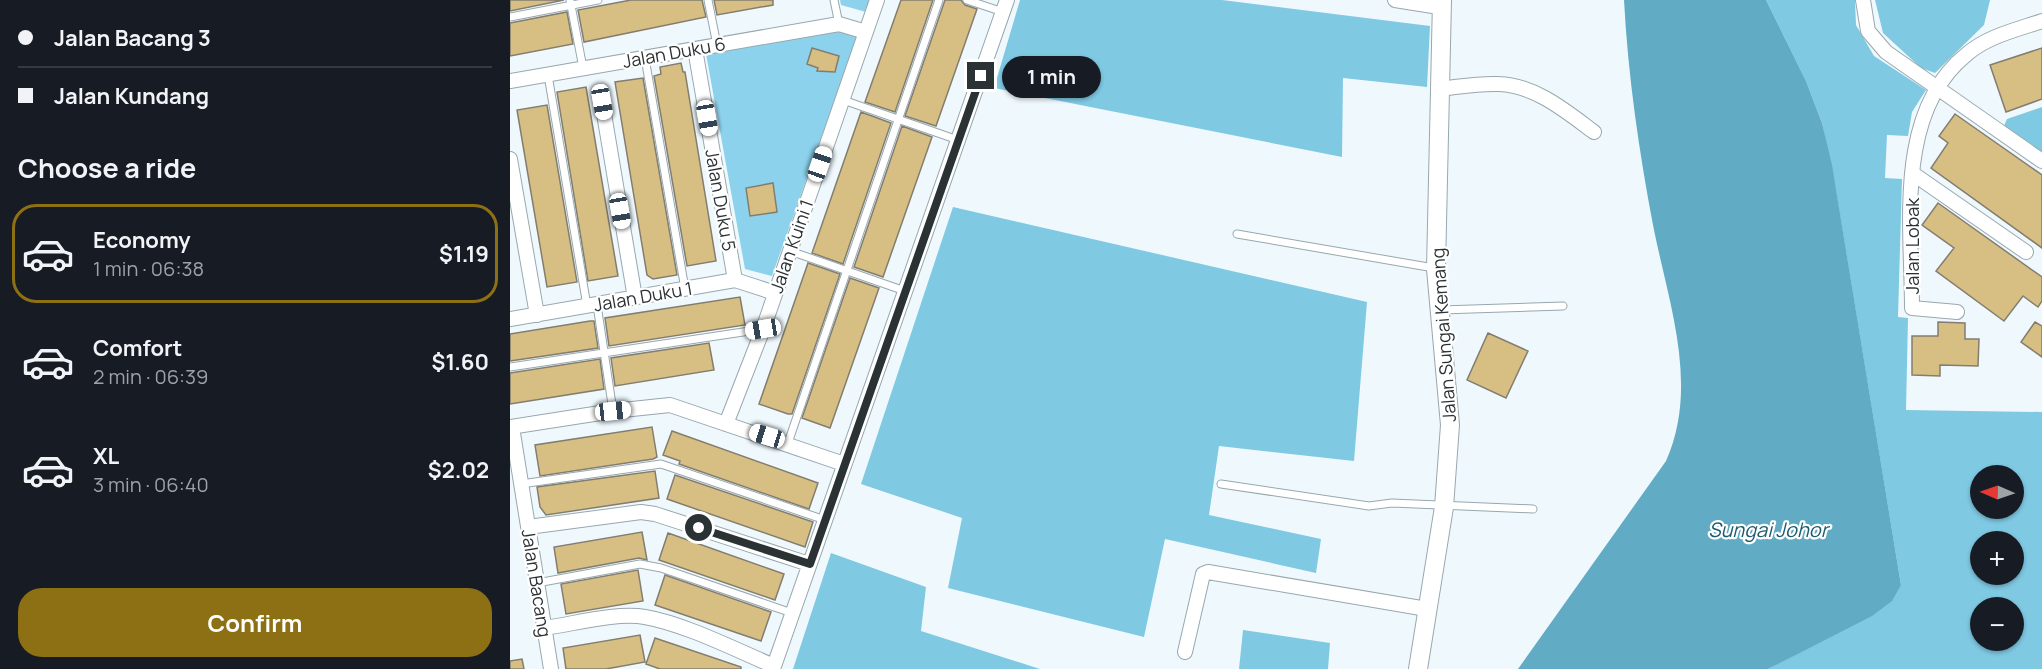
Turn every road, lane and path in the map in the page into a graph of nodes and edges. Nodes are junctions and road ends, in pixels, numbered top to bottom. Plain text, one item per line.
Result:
1 (598, 0) edge
2 (708, 0) edge
3 (834, 0) edge
4 (877, 0) edge
5 (939, 0) edge
6 (967, 0) edge
7 (1395, 0) edge
8 (1863, 0) edge
9 (571, 3) edge
10 (1441, 4) edge
11 (1005, 6) edge
12 (510, 17) edge
13 (2042, 21) edge
14 (839, 24) junction
15 (866, 32) junction
16 (717, 45) junction
17 (695, 49) junction
18 (645, 57) junction
19 (583, 68) junction
20 (548, 75) junction
21 (510, 81) edge
22 (1438, 89) junction
23 (1936, 90) junction
24 (843, 100) junction
25 (602, 102) dead end
26 (898, 119) junction
27 (1594, 132) dead end
28 (958, 140) junction
29 (510, 159) edge
30 (2042, 161) edge
31 (1912, 173) junction
32 (1237, 234) dead end
33 (790, 251) junction
34 (2026, 252) dead end
35 (1436, 269) junction
36 (846, 271) junction
37 (735, 280) junction
38 (685, 289) junction
39 (905, 291) junction
40 (775, 293) junction
41 (635, 298) junction
42 (592, 305) junction
43 (1563, 306) dead end
44 (1441, 310) junction
45 (1958, 312) dead end
46 (537, 315) junction
47 (510, 319) edge
48 (763, 329) junction
49 (604, 353) junction
50 (510, 368) edge
51 (613, 411) junction
52 (726, 424) junction
53 (511, 427) edge
54 (788, 443) junction
55 (844, 464) junction
56 (1221, 484) dead end
57 (520, 490) junction
58 (1444, 507) junction
59 (1533, 509) dead end
60 (825, 520) junction
61 (528, 527) junction
62 (810, 564) junction
63 (537, 583) junction
64 (1427, 609) junction
65 (792, 614) junction
66 (544, 628) junction
67 (1185, 652) dead end
68 (774, 667) edge
69 (551, 669) edge
70 (1418, 669) edge

1 - 9 lane
2 - 16 lane
3 - 14 lane
4 - 15 street, Jalan Kuini 1
5 - 26 lane
6 - 11 lane
7 - 10 street
8 - 23 street
9 - 12 lane
9 - 19 lane
10 - 22 street, Jalan Sungai Kemang
11 - 28 street
13 - 23 street, Jalan Lobak
14 - 15 street
14 - 16 street, Jalan Duku 6
15 - 24 street, Jalan Kuini 1
16 - 17 street, Jalan Duku 6
17 - 18 street, Jalan Duku 6
17 - 37 street, Jalan Duku 5
18 - 19 street, Jalan Duku 6
18 - 38 lane
19 - 20 street, Jalan Duku 6
20 - 21 street, Jalan Duku 6
20 - 42 lane
22 - 27 street
22 - 35 street, Jalan Sungai Kemang
23 - 30 street
23 - 31 street, Jalan Lobak
24 - 26 lane
24 - 33 street, Jalan Kuini 1
25 - 41 street
26 - 28 lane
26 - 36 lane
28 - 39 street
29 - 46 street
31 - 34 street, Jalan Lobak
31 - 45 street, Jalan Lobak
32 - 35 lane
33 - 36 lane
33 - 40 street, Jalan Kuini 1
35 - 44 street, Jalan Sungai Kemang
36 - 39 lane
36 - 54 lane
37 - 38 street, Jalan Duku 1
37 - 40 street, Jalan Duku 1
38 - 41 street, Jalan Duku 1
39 - 55 street
40 - 48 street, Jalan Kuini 1
41 - 42 street, Jalan Duku 1
42 - 46 street, Jalan Duku 1
42 - 49 lane
43 - 44 lane
44 - 58 street, Jalan Sungai Kemang
46 - 47 street, Jalan Duku 1
48 - 49 lane
48 - 52 street, Jalan Kuini 1
49 - 50 lane
49 - 51 lane
51 - 52 street
51 - 53 street
52 - 54 street
53 - 57 street, Jalan Bacang
54 - 55 street
55 - 60 street
56 - 58 lane
57 - 60 lane
57 - 61 street, Jalan Bacang
58 - 59 lane
58 - 64 street, Jalan Sungai Kemang
60 - 62 street
61 - 62 street
61 - 63 street, Jalan Bacang
62 - 65 street
63 - 65 lane
63 - 66 street, Jalan Bacang
64 - 67 street
64 - 70 street, Jalan Sungai Kemang
65 - 68 street
66 - 68 street
66 - 69 street, Jalan Bacang

